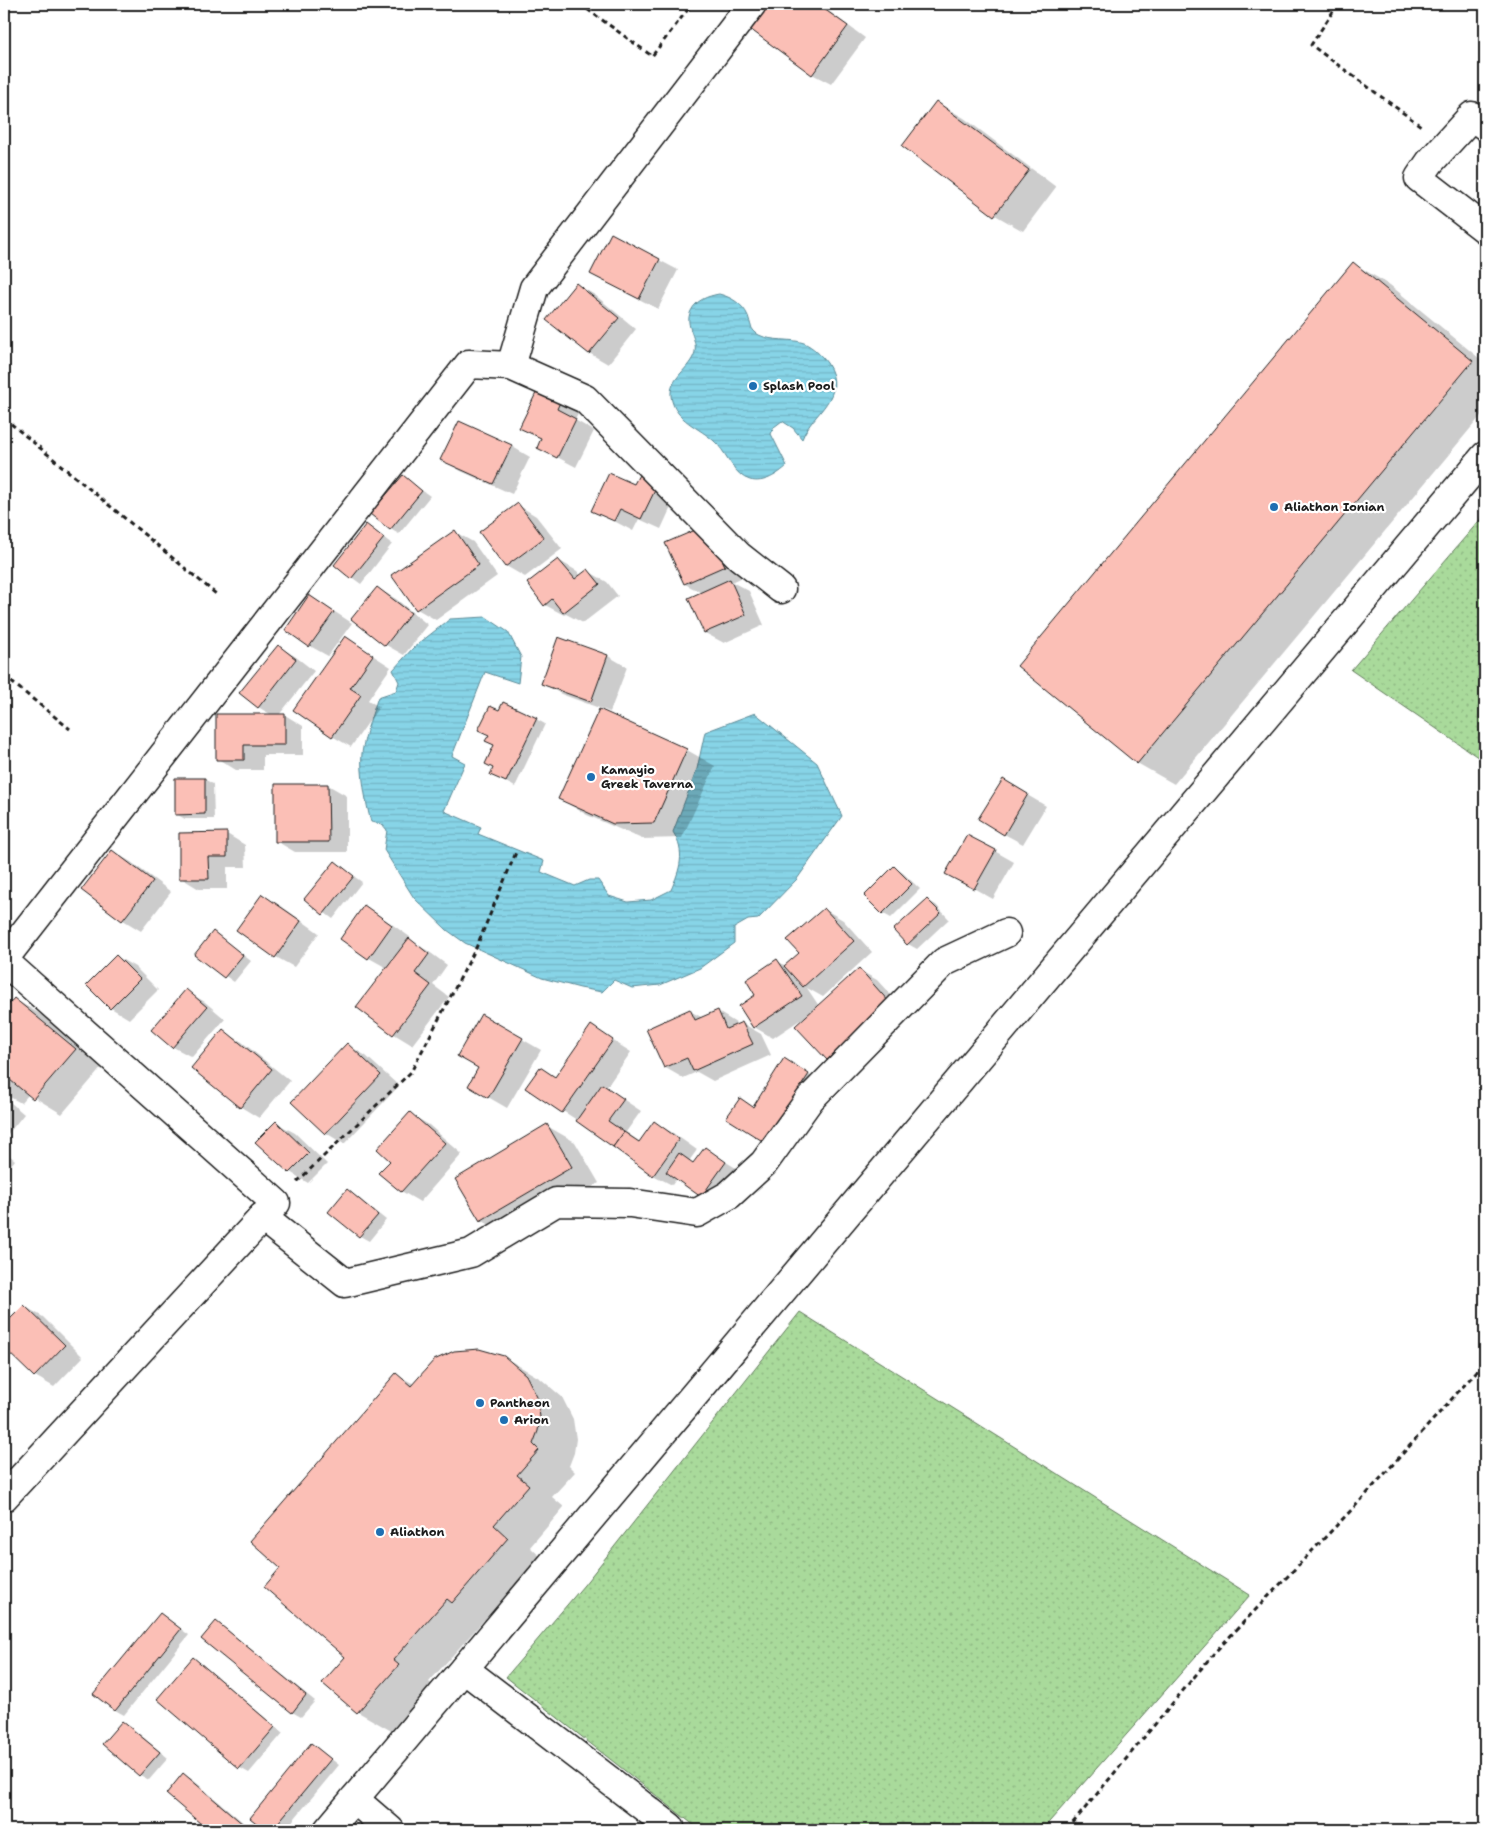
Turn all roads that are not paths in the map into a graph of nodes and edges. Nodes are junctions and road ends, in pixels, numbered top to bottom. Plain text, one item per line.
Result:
1 (752, 4) edge
2 (1485, 126) edge
3 (1485, 229) edge
4 (511, 366) junction
5 (1485, 456) edge
6 (780, 589) dead end
7 (1006, 933) dead end
8 (4, 960) edge
9 (269, 1210) junction
10 (4, 1497) edge
11 (464, 1669) junction
12 (354, 1800) junction
13 (670, 1827) dead end
14 (328, 1830) edge
15 (390, 1830) edge

1 - 4 street
2 - 3 street
4 - 6 street
4 - 8 street
5 - 11 street
7 - 9 street
8 - 9 street
9 - 10 street
11 - 12 street
11 - 13 street
12 - 14 street
12 - 15 street

